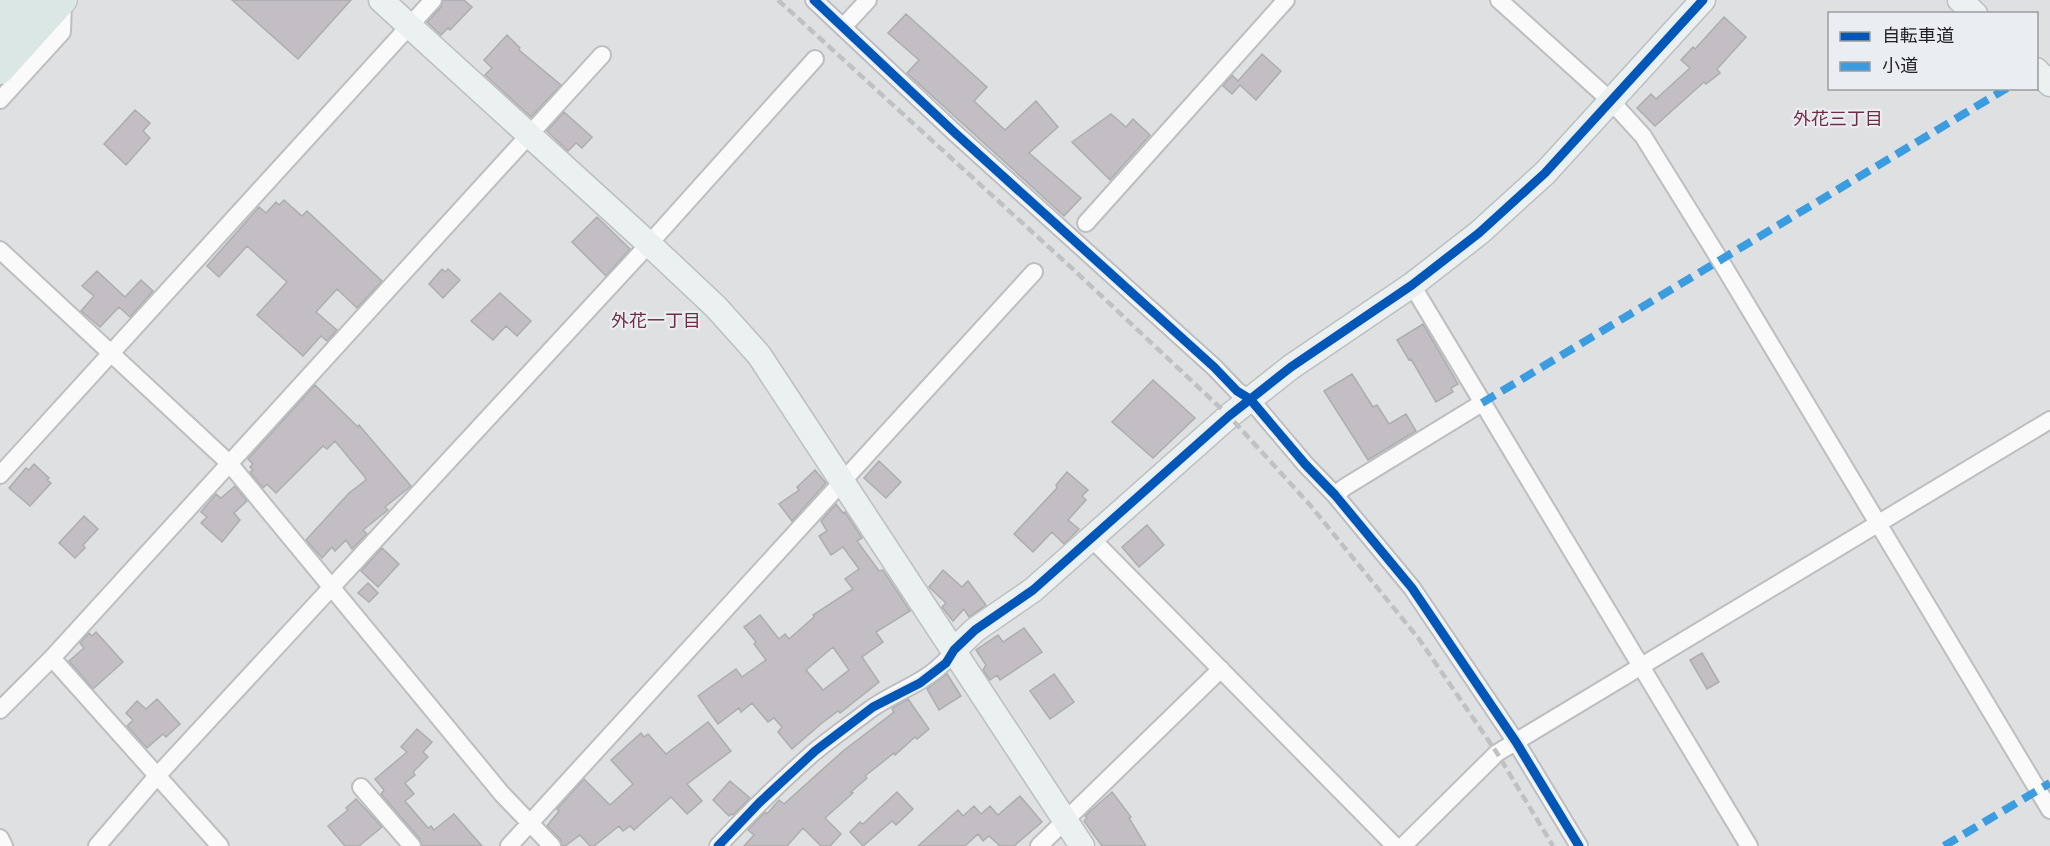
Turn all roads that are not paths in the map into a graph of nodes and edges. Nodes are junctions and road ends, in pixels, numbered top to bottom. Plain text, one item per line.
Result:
1 (9, 0) edge
2 (38, 0) edge
3 (64, 0) edge
4 (381, 0) edge
5 (433, 0) edge
6 (814, 0) edge
7 (868, 0) edge
8 (1286, 0) edge
9 (1499, 0) edge
10 (1703, 0) edge
11 (1960, 0) edge
12 (0, 10) edge
13 (1973, 12) edge
14 (410, 26) junction
15 (843, 27) junction
16 (0, 42) edge
17 (602, 55) dead end
18 (815, 58) dead end
19 (0, 71) edge
20 (2038, 71) edge
21 (2050, 84) edge
22 (0, 100) edge
23 (1611, 101) junction
24 (528, 134) junction
25 (1086, 223) dead end
26 (649, 244) junction
27 (0, 250) edge
28 (1034, 272) dead end
29 (1412, 285) junction
30 (112, 353) junction
31 (1250, 399) junction
32 (1482, 403) junction
33 (2050, 420) edge
34 (229, 463) junction
35 (0, 475) edge
36 (843, 481) junction
37 (1335, 495) junction
38 (1879, 524) junction
39 (1091, 538) junction
40 (332, 586) junction
41 (954, 650) junction
42 (52, 658) junction
43 (1642, 666) junction
44 (1221, 669) junction
45 (0, 710) edge
46 (1516, 742) junction
47 (157, 776) junction
48 (361, 787) dead end
49 (2050, 810) edge
50 (1066, 822) junction
51 (531, 824) junction
52 (0, 838) edge
53 (4, 846) edge
54 (97, 846) edge
55 (220, 846) edge
56 (412, 846) edge
57 (509, 846) edge
58 (552, 846) edge
59 (718, 846) edge
60 (1039, 846) edge
61 (1082, 846) edge
62 (1395, 846) edge
63 (1403, 846) edge
64 (1579, 846) edge
65 (1749, 846) edge

1 - 12 main road
2 - 16 main road
3 - 19 main road
3 - 22 street
4 - 14 street
5 - 14 street
6 - 15 street
7 - 15 street
8 - 25 street
9 - 23 street
10 - 23 street
11 - 13 street
14 - 24 street
14 - 30 street
15 - 31 street
17 - 24 street
18 - 26 street
20 - 21 street
23 - 29 street
23 - 38 street
24 - 26 street
24 - 34 street
26 - 36 street
26 - 40 street
27 - 30 street
28 - 36 street
29 - 31 street
29 - 32 street
30 - 34 street
30 - 35 street
31 - 37 street
31 - 39 street
32 - 37 street
32 - 43 street
33 - 38 street
34 - 40 street
34 - 42 street
36 - 41 street
36 - 51 street
37 - 46 street
38 - 43 street
38 - 49 street
39 - 41 street
39 - 44 street
40 - 47 street
40 - 51 street
41 - 50 street
41 - 59 street
42 - 45 street
42 - 47 street
43 - 46 street
43 - 65 street
44 - 50 street
44 - 62 street
46 - 63 street
46 - 64 street
47 - 54 street
47 - 55 street
48 - 56 street
50 - 60 street
50 - 61 street
51 - 57 street
51 - 58 street
52 - 53 street

